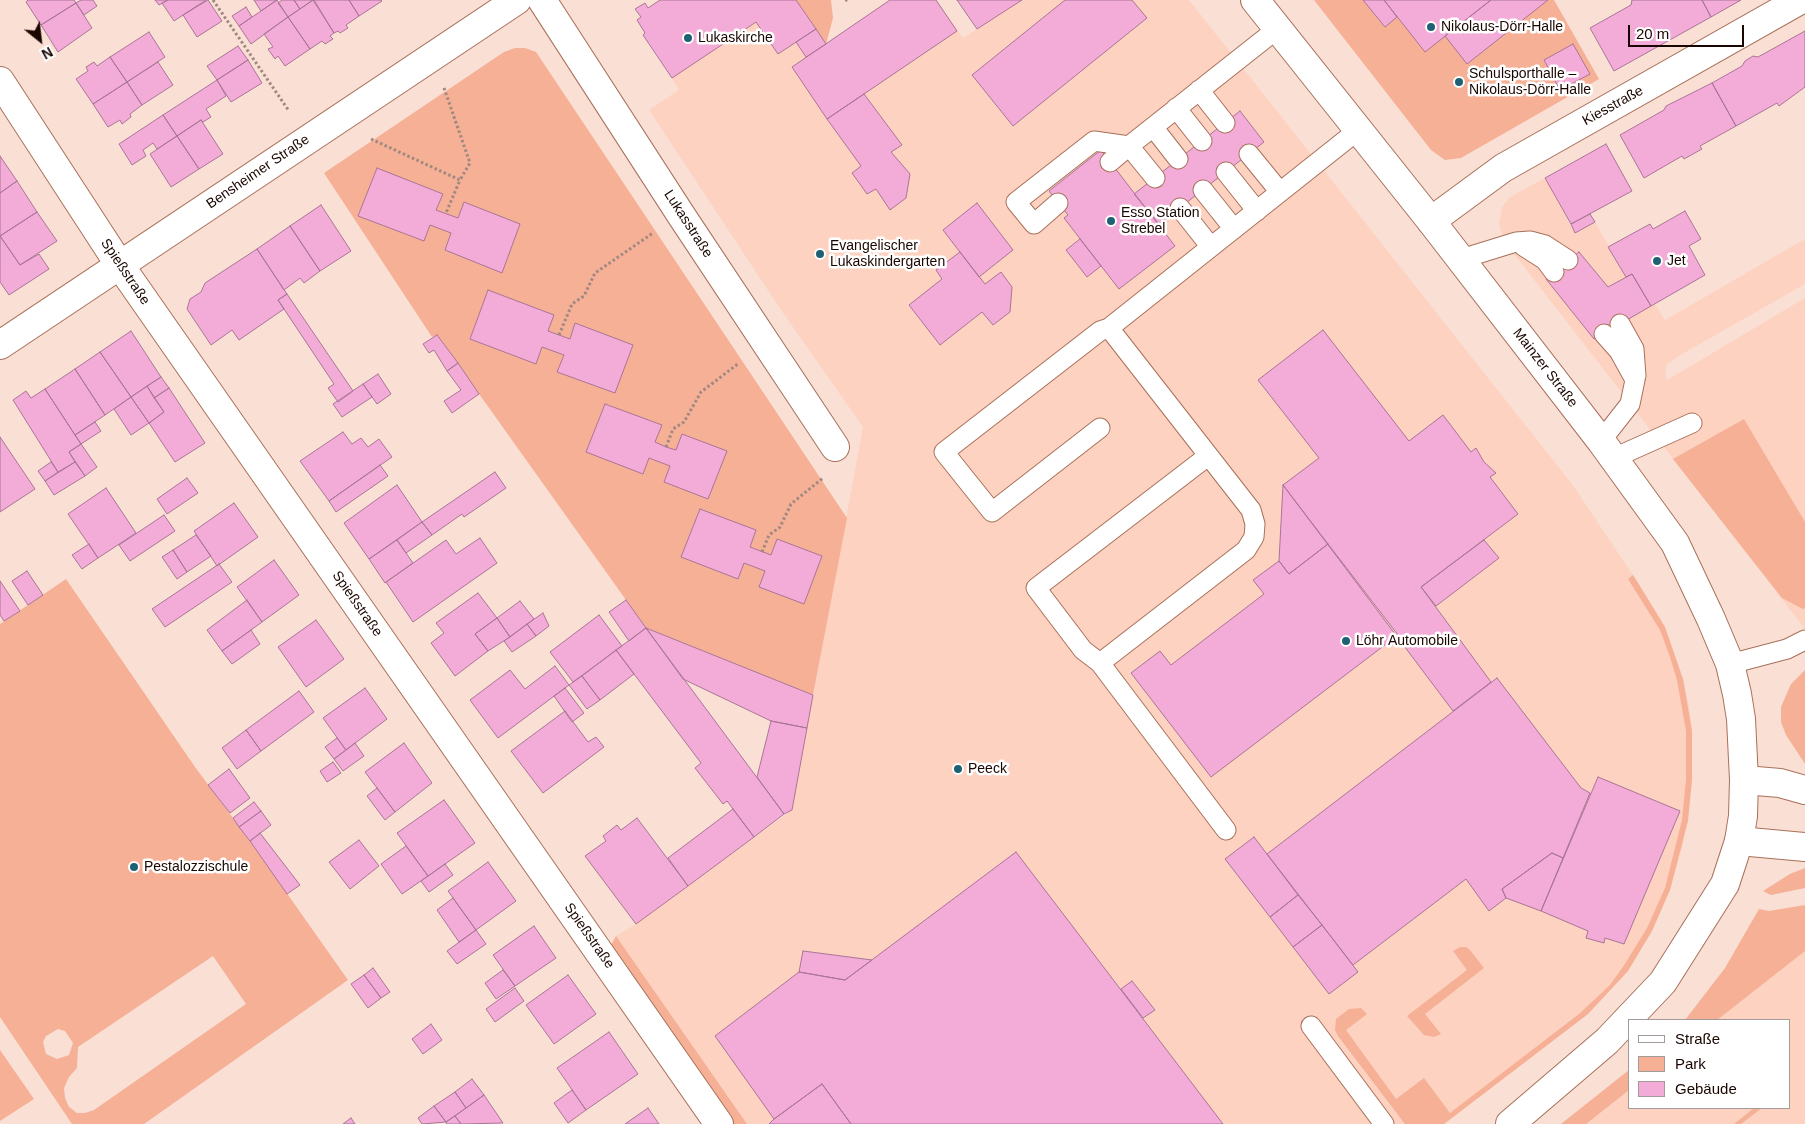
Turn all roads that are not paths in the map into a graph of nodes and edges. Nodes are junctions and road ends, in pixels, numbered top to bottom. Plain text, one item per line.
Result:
1 (517, 0) edge
2 (542, 0) edge
3 (1255, 0) edge
4 (1800, 0) edge
5 (1277, 29) junction
6 (0, 81) edge
7 (1199, 90) junction
8 (1176, 108) junction
9 (1225, 123) dead end
10 (1153, 127) junction
11 (1357, 131) junction
12 (1202, 141) dead end
13 (1129, 146) junction
14 (1249, 154) dead end
15 (1178, 159) dead end
16 (1110, 162) dead end
17 (1226, 172) dead end
18 (1155, 178) dead end
19 (1203, 190) dead end
20 (1280, 192) junction
21 (1058, 203) dead end
22 (1180, 208) dead end
23 (1257, 211) junction
24 (1431, 221) junction
25 (1234, 229) junction
26 (1516, 242) junction
27 (1211, 247) junction
28 (1461, 259) junction
29 (1568, 260) dead end
30 (119, 264) junction
31 (1554, 272) dead end
32 (1109, 328) junction
33 (1612, 329) dead end
34 (0, 345) edge
35 (1692, 423) dead end
36 (1100, 428) dead end
37 (835, 446) road end
38 (1608, 449) junction
39 (1208, 456) junction
40 (1805, 640) edge
41 (1100, 663) junction
42 (1730, 664) junction
43 (1744, 780) junction
44 (1805, 790) edge
45 (1226, 830) dead end
46 (1739, 841) junction
47 (1805, 847) edge
48 (1311, 1026) dead end
49 (719, 1124) edge
50 (1384, 1124) edge
51 (1510, 1124) edge

1 - 30 street, Bensheimer Straße
2 - 37 street, Lukasstraße
3 - 5 street, Mainzer Straße
4 - 24 street, Kiesstraße
5 - 7 lane
5 - 11 street, Mainzer Straße
6 - 30 street, Spießstraße
7 - 8 lane
7 - 9 lane
8 - 10 lane
8 - 12 lane
10 - 13 lane
10 - 15 lane
11 - 20 lane
11 - 24 street, Mainzer Straße
13 - 16 lane
13 - 18 lane
13 - 21 lane
14 - 20 lane
17 - 23 lane
19 - 25 lane
20 - 23 lane
22 - 27 lane
23 - 25 lane
24 - 28 street, Mainzer Straße
25 - 27 lane
26 - 28 lane
26 - 29 lane
26 - 31 lane
27 - 32 lane
28 - 38 street, Mainzer Straße
30 - 34 street, Bensheimer Straße
30 - 49 street, Spießstraße
32 - 36 lane
32 - 39 lane
33 - 38 lane
35 - 38 lane
38 - 42 street, Mainzer Straße
39 - 41 lane
39 - 41 lane
40 - 42 lane
41 - 45 lane
42 - 43 street, Mainzer Straße
43 - 44 street
43 - 46 street, Mainzer Straße
46 - 47 street
46 - 51 street, Mainzer Straße
48 - 50 lane

